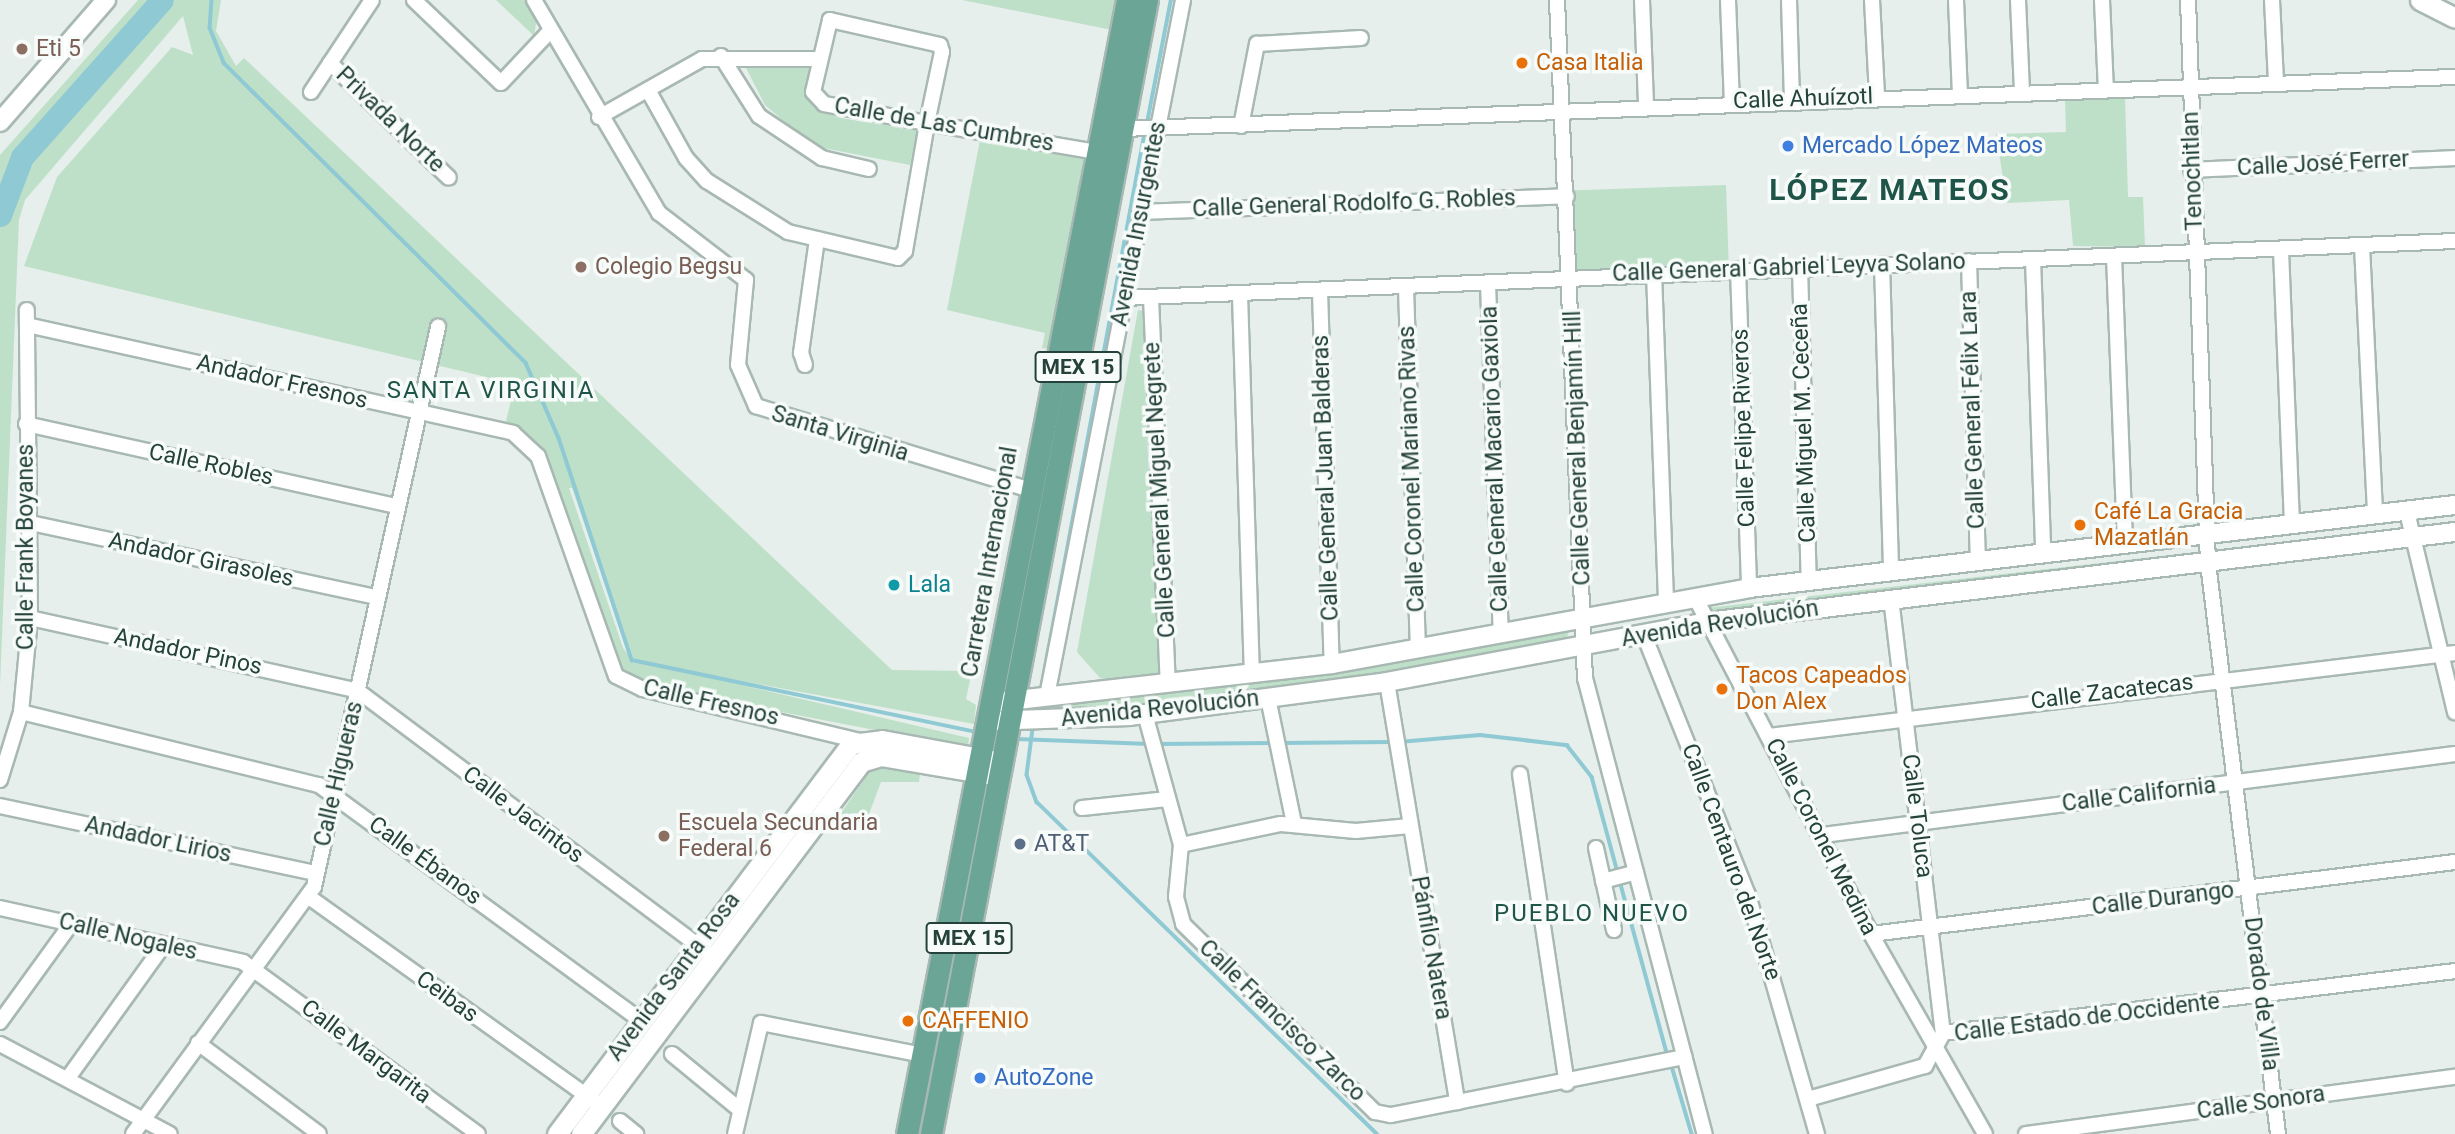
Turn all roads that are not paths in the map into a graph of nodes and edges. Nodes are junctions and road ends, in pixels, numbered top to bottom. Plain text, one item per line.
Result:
1 (106, 0) edge
2 (372, 0) edge
3 (414, 0) edge
4 (534, 0) edge
5 (1127, 0) edge
6 (1147, 0) edge
7 (1183, 0) edge
8 (1557, 0) edge
9 (1642, 0) edge
10 (1728, 0) edge
11 (1789, 0) edge
12 (1872, 0) edge
13 (1956, 0) edge
14 (2018, 0) edge
15 (2102, 0) edge
16 (2188, 0) edge
17 (2272, 0) edge
18 (2420, 0) edge
19 (2455, 18) edge
20 (550, 31) junction
21 (1361, 38) dead end
22 (721, 56) junction
23 (819, 59) junction
24 (330, 63) junction
25 (2455, 77) edge
26 (2276, 83) junction
27 (2190, 87) junction
28 (648, 90) junction
29 (2106, 90) junction
30 (311, 92) dead end
31 (2022, 93) junction
32 (1960, 94) junction
33 (1877, 97) junction
34 (1792, 99) junction
35 (1732, 102) junction
36 (1646, 105) junction
37 (1564, 109) junction
38 (598, 117) junction
39 (0, 122) edge
40 (927, 123) junction
41 (1241, 126) junction
42 (1129, 130) junction
43 (1154, 132) junction
44 (1097, 152) junction
45 (2455, 158) edge
46 (869, 169) dead end
47 (2191, 170) junction
48 (449, 178) dead end
49 (1567, 196) junction
50 (1140, 212) junction
51 (817, 239) junction
52 (2455, 241) edge
53 (2362, 246) junction
54 (2281, 250) junction
55 (2113, 256) junction
56 (2196, 256) junction
57 (2033, 259) junction
58 (1969, 261) junction
59 (1882, 264) junction
60 (1800, 267) junction
61 (1738, 269) junction
62 (1654, 273) junction
63 (1571, 277) junction
64 (1488, 284) junction
65 (1406, 288) junction
66 (1320, 291) junction
67 (1240, 295) junction
68 (1123, 298) junction
69 (1151, 298) junction
70 (27, 310) dead end
71 (27, 325) junction
72 (438, 327) dead end
73 (806, 365) dead end
74 (416, 413) junction
75 (26, 424) junction
76 (534, 446) joint
77 (1031, 490) junction
78 (2455, 505) edge
79 (396, 506) junction
80 (2407, 512) junction
81 (2375, 514) junction
82 (26, 522) junction
83 (2292, 523) junction
84 (2455, 532) edge
85 (2206, 534) junction
86 (2414, 538) junction
87 (2125, 543) junction
88 (2043, 551) junction
89 (1978, 559) junction
90 (2208, 563) junction
91 (1891, 570) junction
92 (1809, 580) junction
93 (1749, 588) junction
94 (377, 597) junction
95 (1695, 597) junction
96 (1891, 598) junction
97 (1666, 602) junction
98 (30, 618) junction
99 (1584, 619) junction
100 (1707, 622) junction
101 (1501, 634) junction
102 (1644, 635) junction
103 (1583, 647) junction
104 (1418, 650) junction
105 (2448, 654) edge
106 (1332, 664) junction
107 (1252, 675) junction
108 (2222, 678) junction
109 (1387, 682) junction
110 (1168, 683) junction
111 (352, 689) junction
112 (1047, 696) junction
113 (1268, 698) junction
114 (1014, 701) junction
115 (21, 712) junction
116 (2455, 712) edge
117 (1145, 714) junction
118 (1904, 717) junction
119 (1769, 736) junction
120 (984, 737) junction
121 (861, 739) junction
122 (1006, 747) junction
123 (2455, 754) edge
124 (872, 757) junction
125 (1520, 774) dead end
126 (0, 780) edge
127 (2234, 783) junction
128 (336, 795) junction
129 (1168, 799) junction
130 (0, 806) edge
131 (1082, 808) dead end
132 (1918, 823) junction
133 (1294, 824) junction
134 (1410, 826) junction
135 (1823, 835) junction
136 (1181, 845) junction
137 (1596, 848) dead end
138 (2455, 862) edge
139 (1636, 872) junction
140 (317, 873) junction
141 (1604, 881) junction
142 (2248, 889) junction
143 (309, 897) junction
144 (0, 908) edge
145 (71, 924) junction
146 (1931, 926) junction
147 (1614, 930) dead end
148 (1871, 934) junction
149 (163, 946) junction
150 (705, 951) junction
151 (255, 968) junction
152 (2455, 971) edge
153 (2262, 997) junction
154 (641, 1021) junction
155 (0, 1022) edge
156 (1943, 1033) junction
157 (198, 1043) junction
158 (0, 1044) edge
159 (1937, 1050) junction
160 (672, 1054) dead end
161 (923, 1055) junction
162 (1674, 1060) junction
163 (2455, 1077) edge
164 (68, 1078) junction
165 (1567, 1083) junction
166 (1808, 1099) junction
167 (593, 1100) junction
168 (2274, 1101) junction
169 (1457, 1102) junction
170 (739, 1109) junction
171 (146, 1117) junction
172 (620, 1121) dead end
173 (133, 1134) edge
174 (170, 1134) edge
175 (319, 1134) edge
176 (478, 1134) edge
177 (557, 1134) edge
178 (581, 1134) edge
179 (636, 1134) edge
180 (735, 1134) edge
181 (907, 1134) edge
182 (931, 1134) edge
183 (1705, 1134) edge
184 (1817, 1134) edge
185 (1985, 1134) edge
186 (2026, 1134) edge
187 (2278, 1134) edge

1 - 39 street
2 - 24 street
3 - 20 street
4 - 20 street, Santa Virginia
5 - 44 main road, Carretera Internacional / MEX 15
6 - 42 main road, MEX 15
7 - 43 street, Avenida Insurgentes
8 - 37 street, Calle General Benjamín Hill
9 - 36 street
10 - 35 street
11 - 34 street
12 - 33 street
13 - 32 street
14 - 31 street
15 - 29 street
16 - 27 street, Tenochitlan
17 - 26 street
18 - 19 main road
20 - 38 street, Santa Virginia
21 - 41 street
22 - 23 street
22 - 28 street
22 - 46 street
23 - 40 street, Calle de Las Cumbres
23 - 40 street
24 - 30 street
24 - 48 street, Privada Norte
25 - 26 street, Calle Ahuízotl
26 - 27 street, Calle Ahuízotl
27 - 29 street, Calle Ahuízotl
27 - 47 street, Tenochitlan
28 - 38 street
28 - 51 street
29 - 31 street, Calle Ahuízotl
31 - 32 street, Calle Ahuízotl
32 - 33 street, Calle Ahuízotl
33 - 34 street, Calle Ahuízotl
34 - 35 street, Calle Ahuízotl
35 - 36 street, Calle Ahuízotl
36 - 37 street, Calle Ahuízotl
37 - 41 street, Calle Ahuízotl
37 - 49 street, Calle General Benjamín Hill
38 - 77 street, Santa Virginia
40 - 44 street, Calle de Las Cumbres
40 - 51 street
41 - 43 street, Calle Ahuízotl
42 - 43 street, Calle Ahuízotl
42 - 114 main road, MEX 15
43 - 50 street, Avenida Insurgentes
44 - 77 main road, Carretera Internacional / MEX 15
45 - 47 street, Calle José Ferrer
47 - 56 street, Tenochitlan
49 - 50 street, Calle General Rodolfo G. Robles
49 - 63 street, Calle General Benjamín Hill
50 - 68 street, Avenida Insurgentes
51 - 73 street
52 - 53 street, Calle General Gabriel Leyva Solano
53 - 54 street, Calle General Gabriel Leyva Solano
53 - 81 street
54 - 56 street, Calle General Gabriel Leyva Solano
54 - 83 street
55 - 56 street, Calle General Gabriel Leyva Solano
55 - 57 street, Calle General Gabriel Leyva Solano
55 - 87 street
56 - 85 street, Tenochitlan
57 - 58 street, Calle General Gabriel Leyva Solano
57 - 88 street
58 - 59 street, Calle General Gabriel Leyva Solano
58 - 89 street, Calle General Félix Lara
59 - 60 street, Calle General Gabriel Leyva Solano
59 - 91 street
60 - 61 street, Calle General Gabriel Leyva Solano
60 - 92 street, Calle Miguel M. Ceceña
61 - 62 street, Calle General Gabriel Leyva Solano
61 - 93 street, Calle Felipe Riveros
62 - 63 street, Calle General Gabriel Leyva Solano
62 - 97 street
63 - 64 street, Calle General Gabriel Leyva Solano
63 - 99 street, Calle General Benjamín Hill
64 - 65 street, Calle General Gabriel Leyva Solano
64 - 101 street, Calle General Macario Gaxiola
65 - 66 street, Calle General Gabriel Leyva Solano
65 - 104 street, Calle Coronel Mariano Rivas
66 - 67 street, Calle General Gabriel Leyva Solano
66 - 106 street, Calle General Juan Balderas
67 - 69 street, Calle General Gabriel Leyva Solano
67 - 107 street
68 - 69 street, Calle General Gabriel Leyva Solano
68 - 112 street, Avenida Insurgentes
69 - 110 street, Calle General Miguel Negrete
70 - 71 street, Calle Frank Boyanes
71 - 74 street, Andador Fresnos
71 - 75 street, Calle Frank Boyanes
72 - 74 street, Calle Higueras
74 - 76 street, Andador Fresnos
74 - 79 street, Calle Higueras
75 - 79 street, Calle Robles
75 - 82 street, Calle Frank Boyanes
76 - 121 street, Calle Fresnos
77 - 120 main road, Carretera Internacional / MEX 15
78 - 80 street, Avenida Revolución
79 - 94 street, Calle Higueras
80 - 81 street, Avenida Revolución
80 - 86 street
81 - 83 street, Avenida Revolución
82 - 94 street, Andador Girasoles
82 - 98 street, Calle Frank Boyanes
83 - 85 street, Avenida Revolución
84 - 86 street, Avenida Revolución
85 - 87 street, Avenida Revolución
85 - 90 street, Dorado de Villa
86 - 90 street, Avenida Revolución
86 - 105 street
87 - 88 street, Avenida Revolución
88 - 89 street, Avenida Revolución
89 - 91 street, Avenida Revolución
90 - 96 street, Avenida Revolución
90 - 108 street, Dorado de Villa
91 - 92 street, Avenida Revolución
92 - 93 street, Avenida Revolución
93 - 95 street, Avenida Revolución
94 - 111 street, Calle Higueras
95 - 97 street, Avenida Revolución
95 - 100 street, Calle Coronel Medina
96 - 100 street, Avenida Revolución
96 - 118 street, Calle Toluca
97 - 99 street, Avenida Revolución
98 - 111 street, Andador Pinos
98 - 115 street, Calle Frank Boyanes
99 - 101 street, Avenida Revolución
99 - 103 street, Calle General Benjamín Hill
100 - 102 street, Avenida Revolución
100 - 119 street, Calle Coronel Medina
101 - 104 street, Avenida Revolución
102 - 103 street, Avenida Revolución
102 - 166 street, Calle Centauro del Norte
103 - 109 street, Avenida Revolución
103 - 139 street, Calle General Benjamín Hill
104 - 106 street, Avenida Revolución
105 - 108 street, Calle Zacatecas
105 - 116 street
106 - 107 street, Avenida Revolución
107 - 110 street, Avenida Revolución
108 - 118 street, Calle Zacatecas
108 - 127 street, Dorado de Villa
109 - 113 street, Avenida Revolución
109 - 134 street, Pánfilo Natera
110 - 112 street, Avenida Revolución
111 - 128 street, Calle Higueras
111 - 150 street, Calle Jacintos
112 - 114 street, Avenida Revolución
113 - 117 street, Avenida Revolución
113 - 133 street
114 - 120 street, Avenida Revolución
114 - 122 main road, MEX 15
115 - 126 street, Calle Frank Boyanes
115 - 128 street, Calle Ébanos
117 - 122 street, Avenida Revolución
117 - 129 street
118 - 119 street, Calle Zacatecas
118 - 132 street, Calle Toluca
119 - 135 street, Calle Coronel Medina
120 - 121 main road
120 - 122 main road
120 - 122 street, Avenida Revolución
120 - 124 main road
120 - 161 main road, Carretera Internacional / MEX 15
121 - 124 street
121 - 150 main road, Avenida Santa Rosa
122 - 182 main road, MEX 15
123 - 127 street, Calle California
124 - 150 main road
125 - 165 street
127 - 132 street, Calle California
127 - 142 street, Dorado de Villa
128 - 140 street, Calle Higueras
128 - 154 street, Calle Ébanos
129 - 131 street
129 - 136 street
130 - 140 street, Andador Lirios
132 - 135 street, Calle California
132 - 146 street, Calle Toluca
133 - 134 street
133 - 136 street
134 - 169 street, Pánfilo Natera
135 - 148 street, Calle Coronel Medina
136 - 169 street, Calle Francisco Zarco
137 - 141 street
138 - 142 street, Calle Durango
139 - 141 street
139 - 162 street, Calle General Benjamín Hill
140 - 143 street, Calle Higueras
141 - 147 street
142 - 146 street, Calle Durango
142 - 153 street, Dorado de Villa
143 - 151 street, Calle Higueras
143 - 167 street, Ceibas
144 - 145 street, Calle Nogales
145 - 149 street, Calle Nogales
145 - 155 street
146 - 148 street, Calle Durango
146 - 156 street, Calle Toluca
148 - 159 street, Calle Coronel Medina
149 - 151 street, Calle Nogales
149 - 164 street
150 - 154 main road, Avenida Santa Rosa
150 - 167 main road
151 - 157 street, Calle Higueras
151 - 176 street, Calle Margarita
152 - 153 street, Calle Estado de Occidente
153 - 156 street, Calle Estado de Occidente
153 - 168 street, Dorado de Villa
154 - 167 main road, Avenida Santa Rosa
156 - 159 street, Calle Estado de Occidente
157 - 171 street, Calle Higueras
157 - 175 street
158 - 164 street
159 - 166 street
159 - 185 street, Calle Coronel Medina
160 - 170 street
161 - 170 street
161 - 181 main road, Carretera Internacional / MEX 15
162 - 165 street
162 - 183 street, Calle General Benjamín Hill
163 - 168 street, Calle Sonora
164 - 171 street
165 - 169 street
166 - 184 street, Calle Centauro del Norte
167 - 177 main road, Avenida Santa Rosa
167 - 178 main road
168 - 186 street, Calle Sonora
168 - 187 street, Dorado de Villa
170 - 180 street
171 - 173 street, Calle Higueras
171 - 174 street
172 - 179 street

